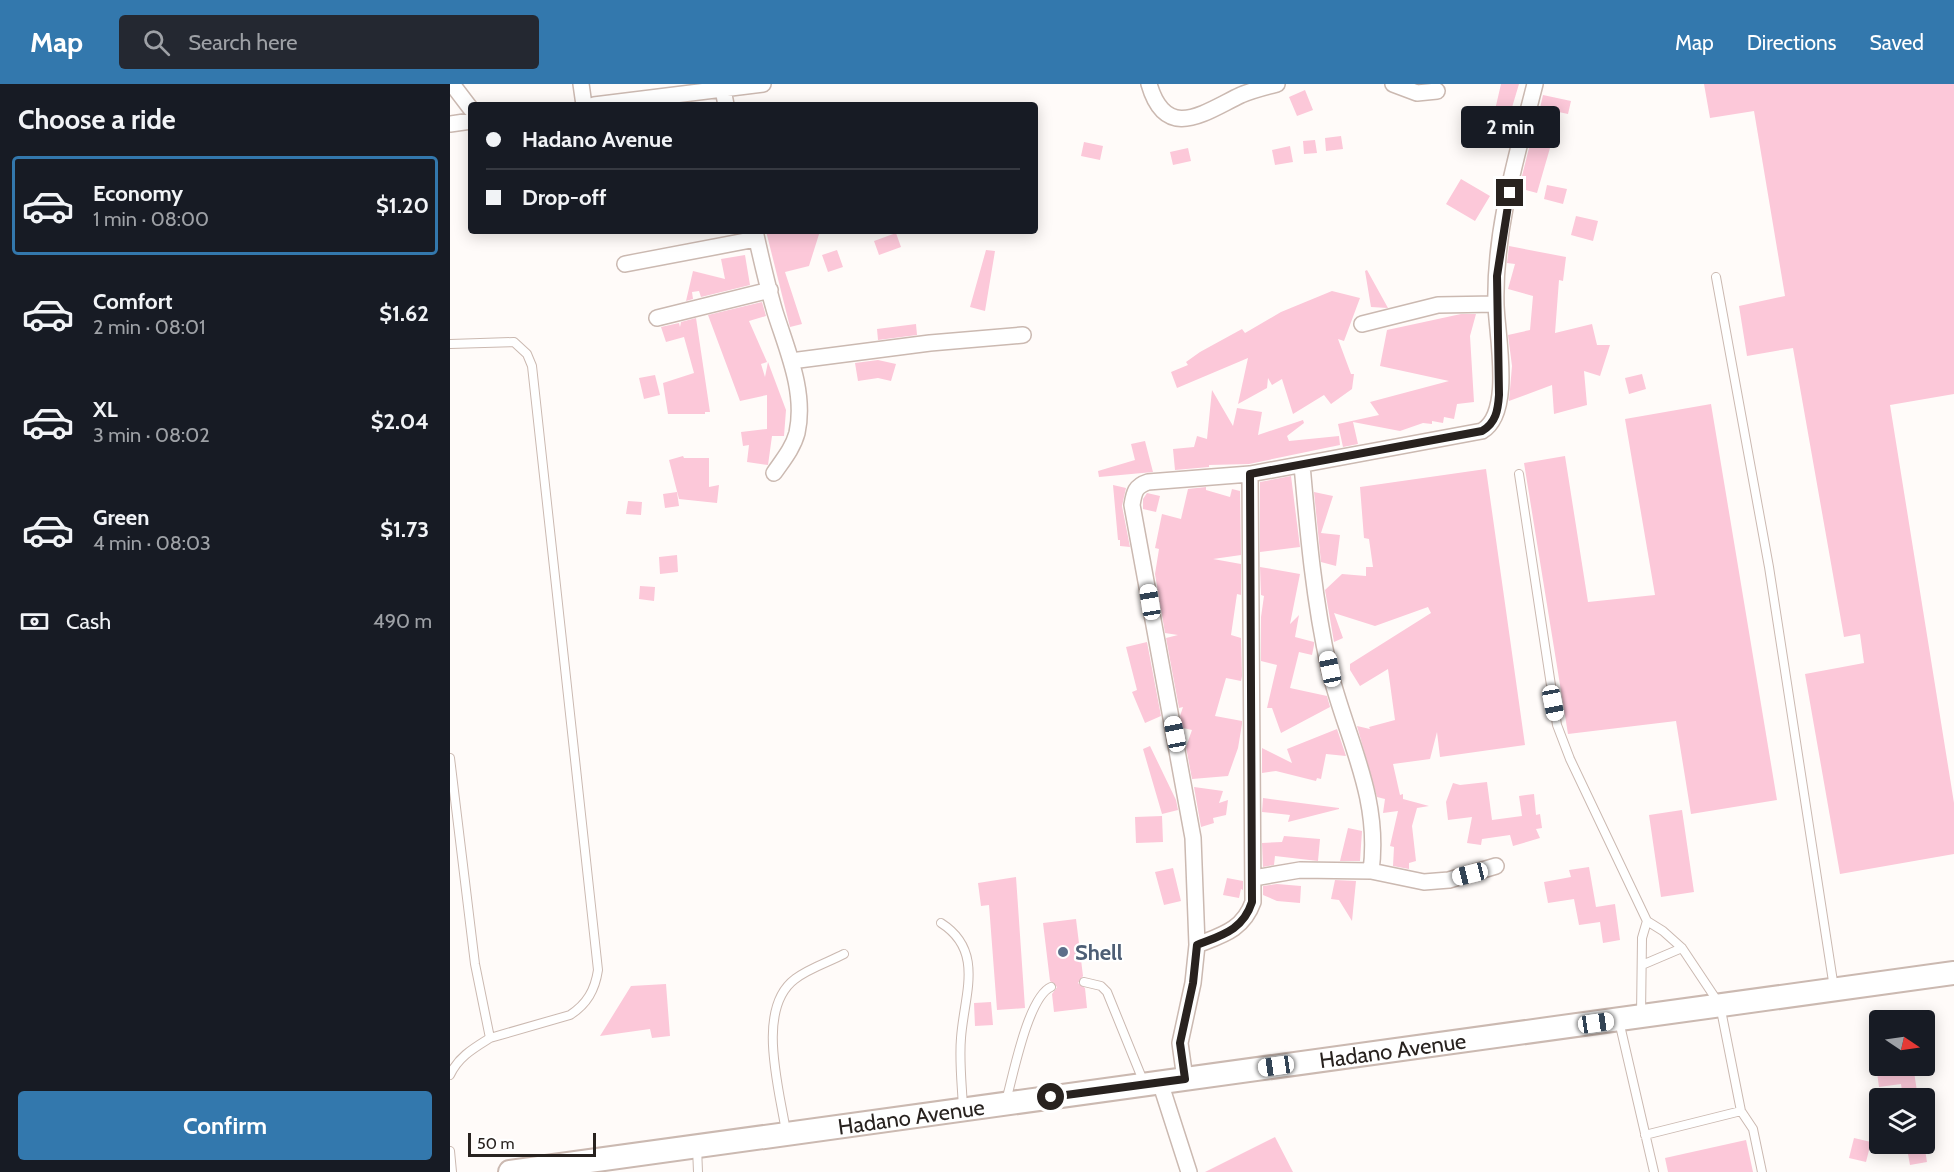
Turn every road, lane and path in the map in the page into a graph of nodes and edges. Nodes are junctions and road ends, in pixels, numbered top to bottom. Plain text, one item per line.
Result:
1 (452, 84) edge
2 (581, 84) edge
3 (763, 84) edge
4 (1149, 84) edge
5 (1277, 84) edge
6 (1393, 84) edge
7 (1536, 84) edge
8 (1437, 91) dead end
9 (724, 93) edge
10 (584, 102) edge
11 (626, 102) edge
12 (468, 104) edge
13 (468, 121) edge
14 (450, 124) edge
15 (755, 235) edge
16 (625, 264) dead end
17 (1716, 277) dead end
18 (770, 290) junction
19 (1496, 304) junction
20 (657, 318) dead end
21 (1362, 324) dead end
22 (1023, 335) dead end
23 (450, 344) edge
24 (791, 361) junction
25 (1302, 465) junction
26 (774, 472) dead end
27 (1250, 474) junction
28 (1520, 474) dead end
29 (450, 758) edge
30 (1496, 866) dead end
31 (1371, 871) junction
32 (1254, 878) junction
33 (1647, 921) junction
34 (941, 923) dead end
35 (1197, 945) junction
36 (1682, 948) junction
37 (844, 954) dead end
38 (1642, 965) junction
39 (1954, 973) edge
40 (1084, 982) dead end
41 (1051, 987) dead end
42 (1834, 990) junction
43 (1720, 1005) junction
44 (1630, 1018) junction
45 (490, 1038) junction
46 (450, 1075) edge
47 (1185, 1079) junction
48 (1152, 1083) junction
49 (1005, 1104) junction
50 (963, 1109) junction
51 (1741, 1111) junction
52 (786, 1134) junction
53 (1645, 1135) junction
54 (698, 1146) junction
55 (450, 1151) edge
56 (452, 1172) edge
57 (510, 1172) edge
58 (698, 1172) edge
59 (1189, 1172) edge
60 (1654, 1172) edge
61 (1762, 1172) edge

1 - 12 street
2 - 10 street
3 - 9 street
4 - 5 street
6 - 8 street
7 - 19 street
9 - 11 street
13 - 14 street
15 - 16 street
15 - 18 street
17 - 42 lane
18 - 20 street
18 - 24 street
19 - 21 street
19 - 25 street
22 - 24 street
23 - 45 lane
24 - 26 street
25 - 27 street
25 - 31 street
27 - 32 street
27 - 35 street
28 - 33 lane
29 - 45 lane
30 - 31 street
31 - 32 street
32 - 35 street
33 - 36 lane
33 - 38 lane
34 - 50 lane
35 - 47 street
36 - 38 lane
36 - 43 lane
37 - 52 lane
38 - 44 lane
39 - 42 main road, Hadano Avenue
40 - 48 lane
41 - 49 lane
42 - 43 main road, Hadano Avenue
43 - 44 main road, Hadano Avenue
43 - 51 lane
44 - 47 main road, Hadano Avenue
44 - 53 lane
45 - 46 lane
47 - 48 main road, Hadano Avenue
48 - 49 main road, Hadano Avenue
48 - 59 street
49 - 50 main road, Hadano Avenue
50 - 52 main road, Hadano Avenue
51 - 53 lane
51 - 61 lane
52 - 54 main road, Hadano Avenue
53 - 60 lane
54 - 57 main road, Hadano Avenue
54 - 58 lane
55 - 56 lane

